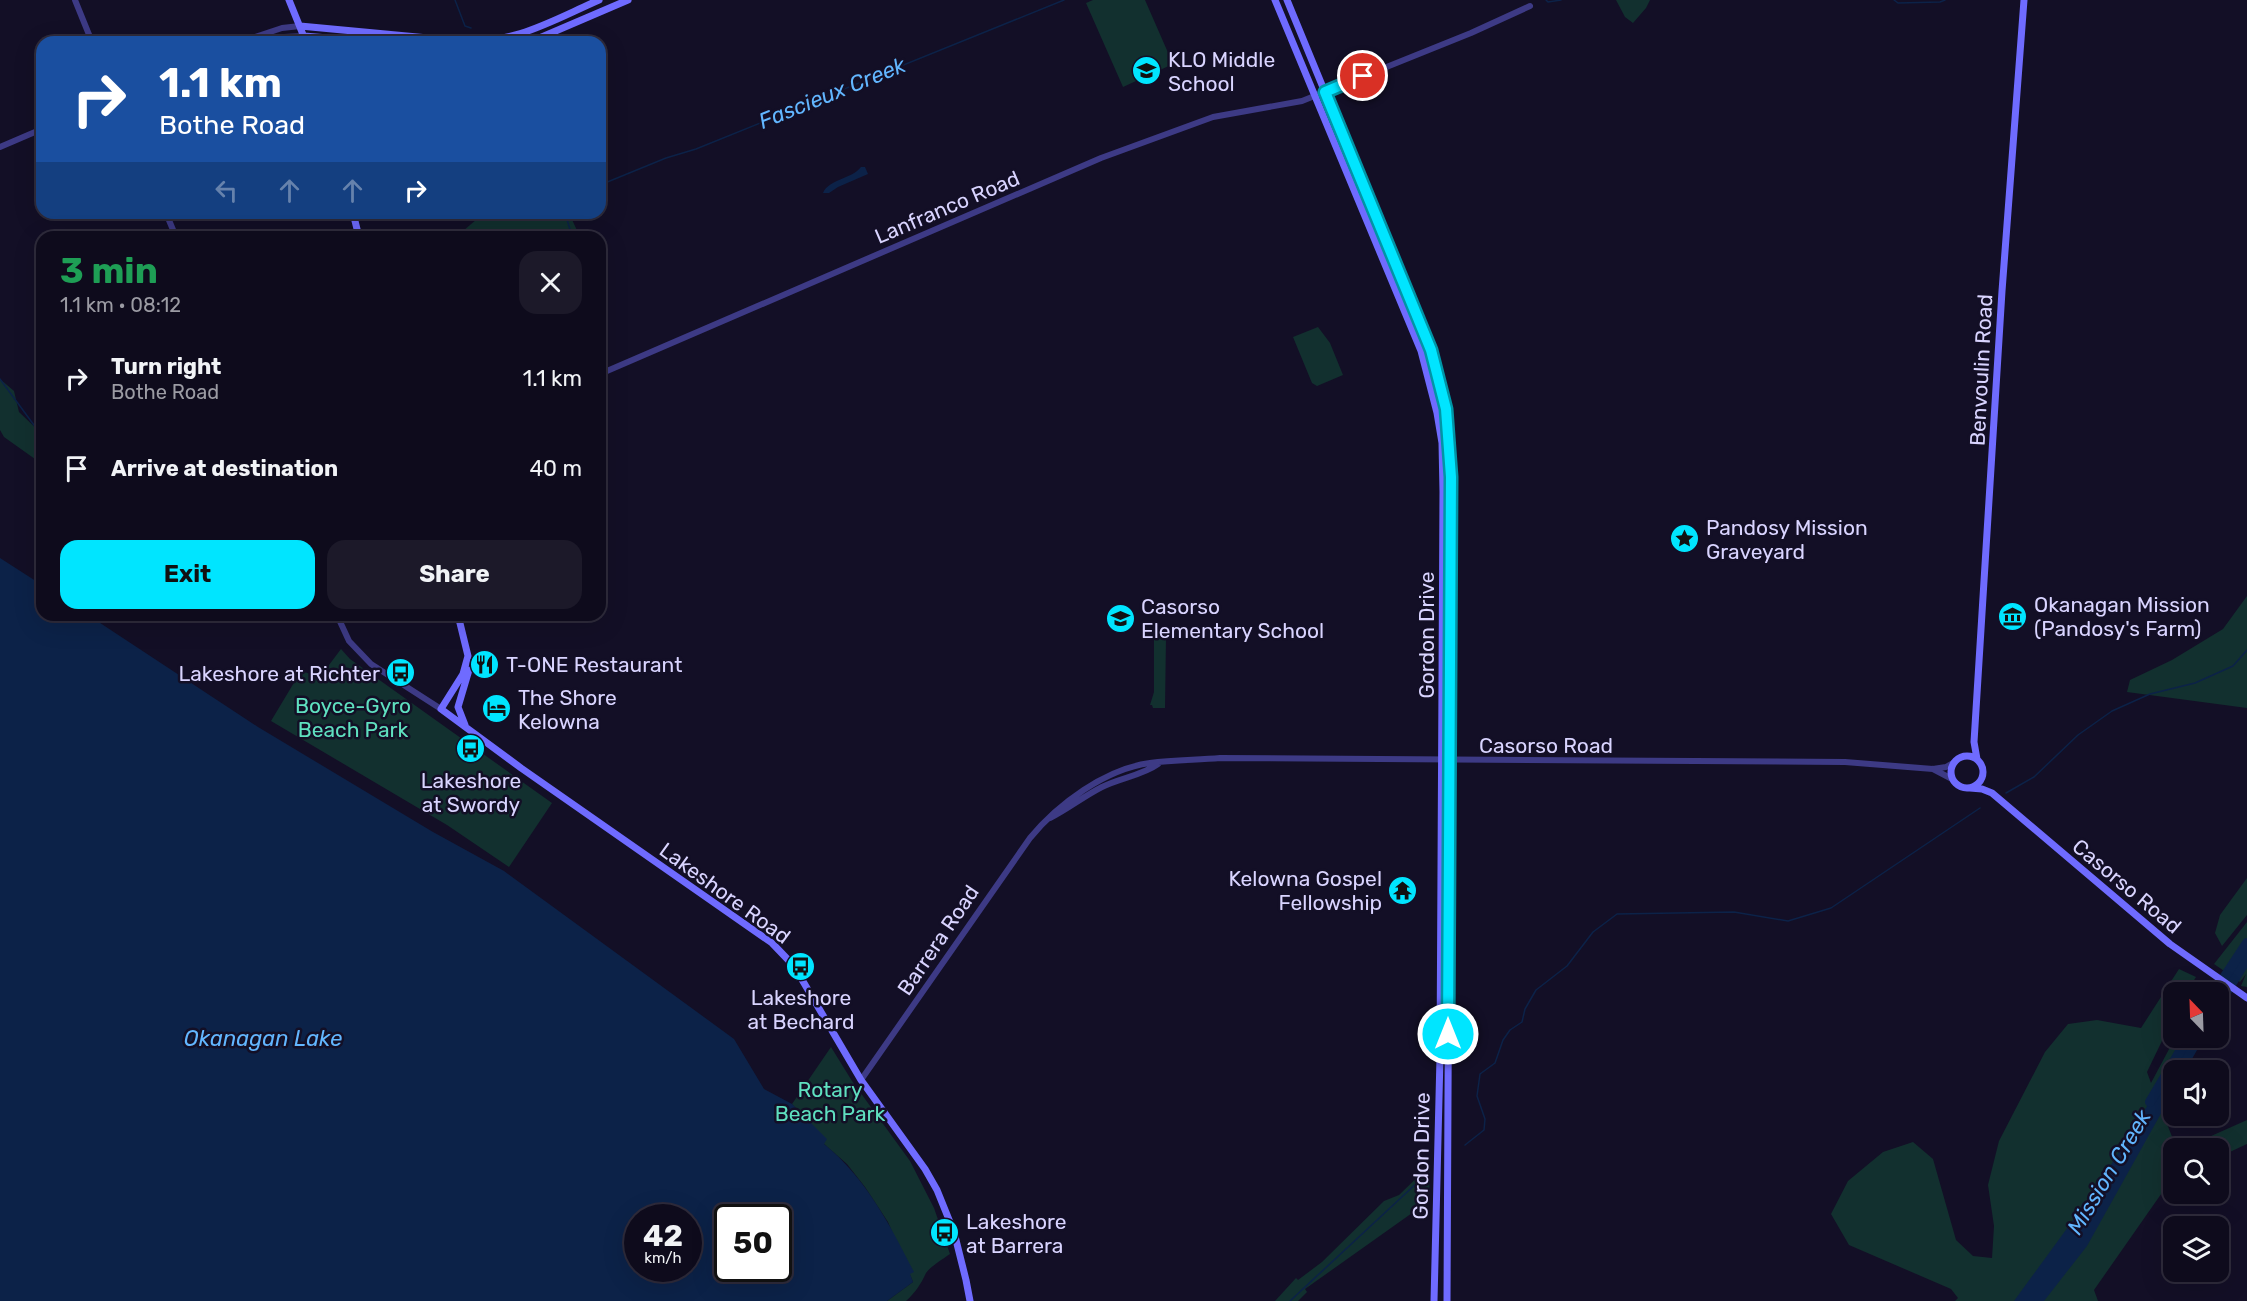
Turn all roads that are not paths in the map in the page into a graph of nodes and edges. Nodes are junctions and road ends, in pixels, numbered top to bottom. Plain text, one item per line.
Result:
1 (75, 0) edge
2 (289, 0) edge
3 (599, 0) edge
4 (628, 0) edge
5 (1275, 0) edge
6 (1287, 0) edge
7 (2024, 0) edge
8 (1530, 6) dead end
9 (300, 26) junction
10 (90, 36) edge
11 (258, 36) edge
12 (304, 36) edge
13 (407, 36) edge
14 (516, 36) edge
15 (544, 36) edge
16 (1325, 92) junction
17 (1315, 96) junction
18 (36, 132) edge
19 (0, 147) edge
20 (606, 371) edge
21 (341, 621) edge
22 (459, 621) edge
23 (468, 656) junction
24 (441, 710) junction
25 (467, 728) junction
26 (1974, 742) junction
27 (1962, 756) junction
28 (1977, 759) junction
29 (1446, 761) junction
30 (1953, 763) junction
31 (1933, 769) junction
32 (1983, 774) junction
33 (1952, 779) junction
34 (1102, 784) joint
35 (1970, 788) junction
36 (1992, 793) junction
37 (2247, 998) edge
38 (861, 1080) junction
39 (970, 1301) edge
40 (1434, 1301) edge
41 (1447, 1301) edge

1 - 10 street
2 - 9 main road
3 - 14 main road
4 - 15 main road
5 - 17 main road, Gordon Drive
6 - 16 main road, Gordon Drive
7 - 26 main road, Benvoulin Road
8 - 16 street, Lanfranco Road
9 - 11 street
9 - 12 main road
9 - 13 main road
16 - 17 street, Lanfranco Road
16 - 29 main road, Gordon Drive
17 - 20 street, Lanfranco Road
17 - 29 main road, Gordon Drive
18 - 19 street
21 - 24 street
22 - 23 main road
23 - 24 main road
23 - 25 main road
24 - 25 main road, Lakeshore Road
25 - 38 main road, Lakeshore Road
26 - 27 main road
26 - 28 main road, Benvoulin Road
27 - 28 main road
27 - 30 main road
28 - 32 main road
29 - 31 street, Casorso Road
29 - 34 street, Casorso Road
29 - 40 main road, Gordon Drive
29 - 41 main road, Gordon Drive
30 - 31 street, Casorso Road
30 - 33 main road
31 - 33 street, Casorso Road
32 - 35 main road
32 - 36 main road, Casorso Road
33 - 35 main road
34 - 38 street, Barrera Road
35 - 36 main road, Casorso Road
36 - 37 main road, Casorso Road
38 - 39 main road, Lakeshore Road

